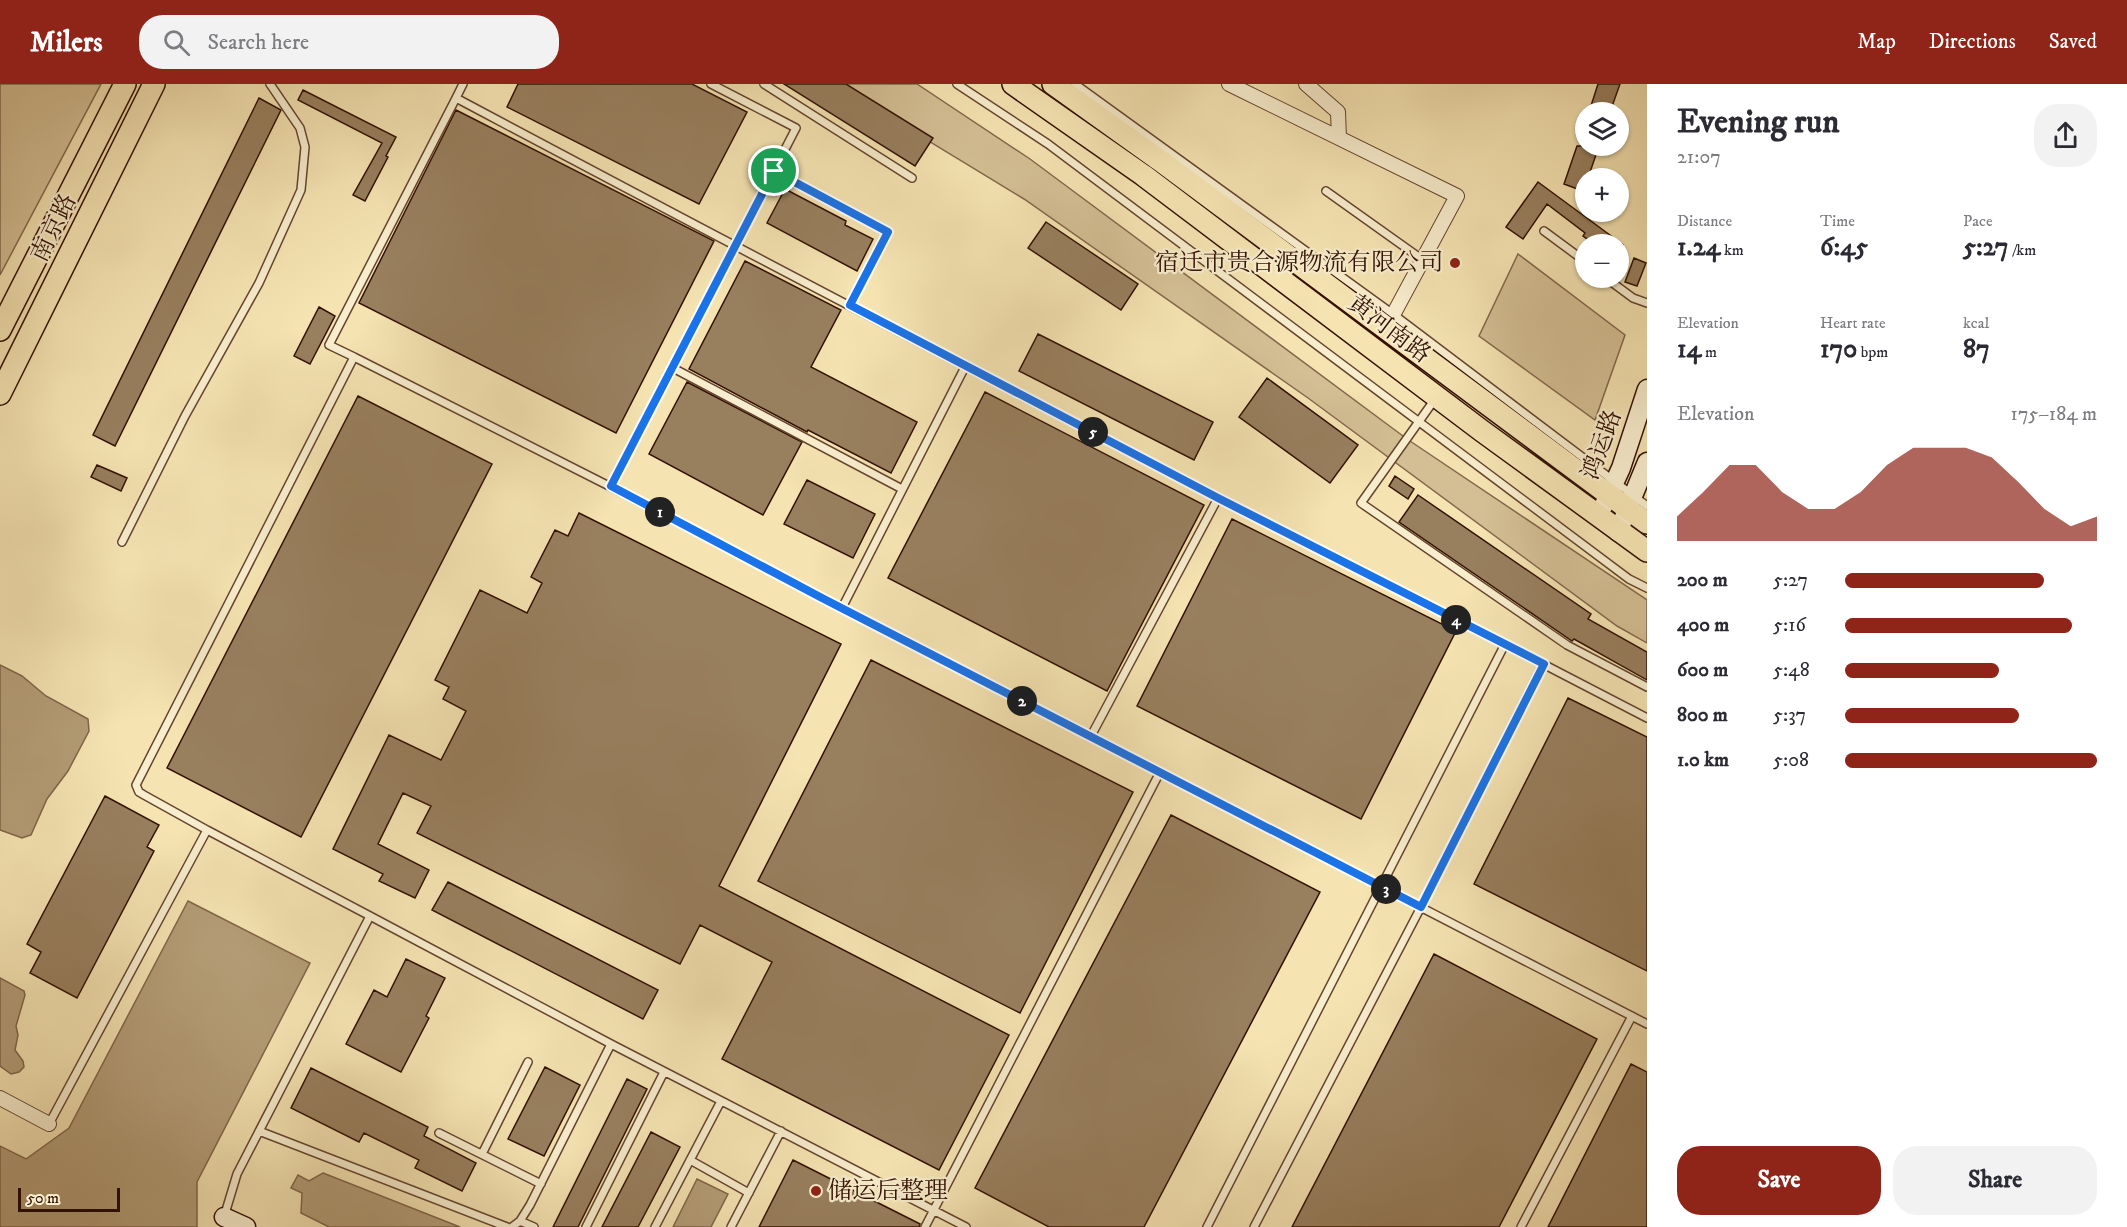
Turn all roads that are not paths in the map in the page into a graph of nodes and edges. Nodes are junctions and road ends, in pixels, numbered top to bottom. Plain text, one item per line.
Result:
1 (125, 84) edge
2 (154, 84) edge
3 (270, 84) edge
4 (463, 84) edge
5 (711, 84) edge
6 (764, 84) edge
7 (957, 84) edge
8 (1013, 84) edge
9 (1053, 84) edge
10 (1075, 84) edge
11 (1229, 84) edge
12 (1306, 84) edge
13 (456, 98) junction
14 (1339, 138) junction
15 (774, 171) junction
16 (912, 178) dead end
17 (1326, 191) dead end
18 (1544, 231) dead end
19 (735, 246) junction
20 (1575, 254) edge
21 (1423, 260) junction
22 (1620, 288) edge
23 (1647, 303) edge
24 (850, 305) junction
25 (1389, 321) junction
26 (0, 330) edge
27 (354, 357) junction
28 (966, 365) junction
29 (673, 368) junction
30 (1647, 389) edge
31 (0, 394) edge
32 (1437, 397) junction
33 (1419, 422) junction
34 (1647, 462) edge
35 (611, 486) junction
36 (1612, 488) junction
37 (902, 489) junction
38 (1218, 498) junction
39 (1636, 504) edge
40 (1599, 516) junction
41 (1647, 523) edge
42 (1618, 532) junction
43 (122, 542) dead end
44 (1647, 551) edge
45 (1647, 588) edge
46 (842, 608) junction
47 (1504, 644) junction
48 (1544, 664) junction
49 (1647, 687) edge
50 (1647, 718) edge
51 (1091, 736) junction
52 (1160, 772) junction
53 (207, 830) junction
54 (1381, 886) junction
55 (1421, 907) junction
56 (369, 916) junction
57 (1632, 1016) junction
58 (1647, 1024) edge
59 (611, 1044) junction
60 (528, 1062) dead end
61 (664, 1071) junction
62 (0, 1098) edge
63 (721, 1101) junction
64 (49, 1124) joint
65 (259, 1131) junction
66 (781, 1131) junction
67 (439, 1132) dead end
68 (482, 1154) junction
69 (690, 1160) junction
70 (541, 1184) junction
71 (749, 1193) junction
72 (934, 1210) junction
73 (224, 1218) joint
74 (520, 1221) junction
75 (246, 1227) edge
76 (510, 1227) edge
77 (534, 1227) edge
78 (586, 1227) edge
79 (655, 1227) edge
80 (731, 1227) edge
81 (925, 1227) edge
82 (966, 1227) edge
83 (1207, 1227) edge
84 (1254, 1227) edge
85 (1521, 1227) edge

1 - 26 main road, 南京路
2 - 31 main road, 南京路
3 - 43 lane
4 - 13 lane
5 - 15 lane
6 - 16 lane
7 - 33 lane
8 - 32 main road, 黄河南路
9 - 25 main road, 黄河南路
10 - 25 lane
11 - 14 street
12 - 14 street
13 - 19 lane
13 - 27 lane
14 - 21 street
15 - 19 lane
15 - 24 lane
17 - 21 lane
18 - 20 lane
19 - 24 lane
19 - 29 lane
21 - 25 street
22 - 23 lane
24 - 28 lane
25 - 36 main road, 黄河南路
27 - 35 lane
27 - 53 lane
28 - 37 lane
28 - 38 lane
29 - 35 lane
29 - 37 lane
30 - 36 street, 鸿运路
32 - 33 lane
32 - 40 main road, 黄河南路
33 - 45 lane
33 - 49 lane
34 - 39 street, 鸿运路
35 - 46 lane
36 - 39 main road, 黄河南路
36 - 40 street, 鸿运路
37 - 46 lane
38 - 47 lane
38 - 51 lane
39 - 41 main road, 黄河南路
39 - 42 street, 鸿运路
40 - 42 main road, 黄河南路
42 - 44 main road, 黄河南路
46 - 51 lane
47 - 48 lane
47 - 54 lane
48 - 50 lane
48 - 55 lane
51 - 52 lane
52 - 54 lane
52 - 72 lane
53 - 56 lane
53 - 64 lane
54 - 55 lane
54 - 83 lane
55 - 57 lane
55 - 84 lane
56 - 59 lane
56 - 65 lane
57 - 58 lane
57 - 85 lane
59 - 61 lane
59 - 70 lane
60 - 68 lane
61 - 63 lane
61 - 78 lane
62 - 64 street
63 - 66 lane
63 - 69 lane
65 - 73 lane
65 - 76 lane
66 - 71 lane
66 - 72 lane
67 - 68 lane
68 - 70 lane
69 - 71 lane
69 - 79 lane
70 - 74 lane
71 - 80 lane
72 - 81 lane
72 - 82 lane
73 - 75 street
74 - 76 lane
74 - 77 lane

